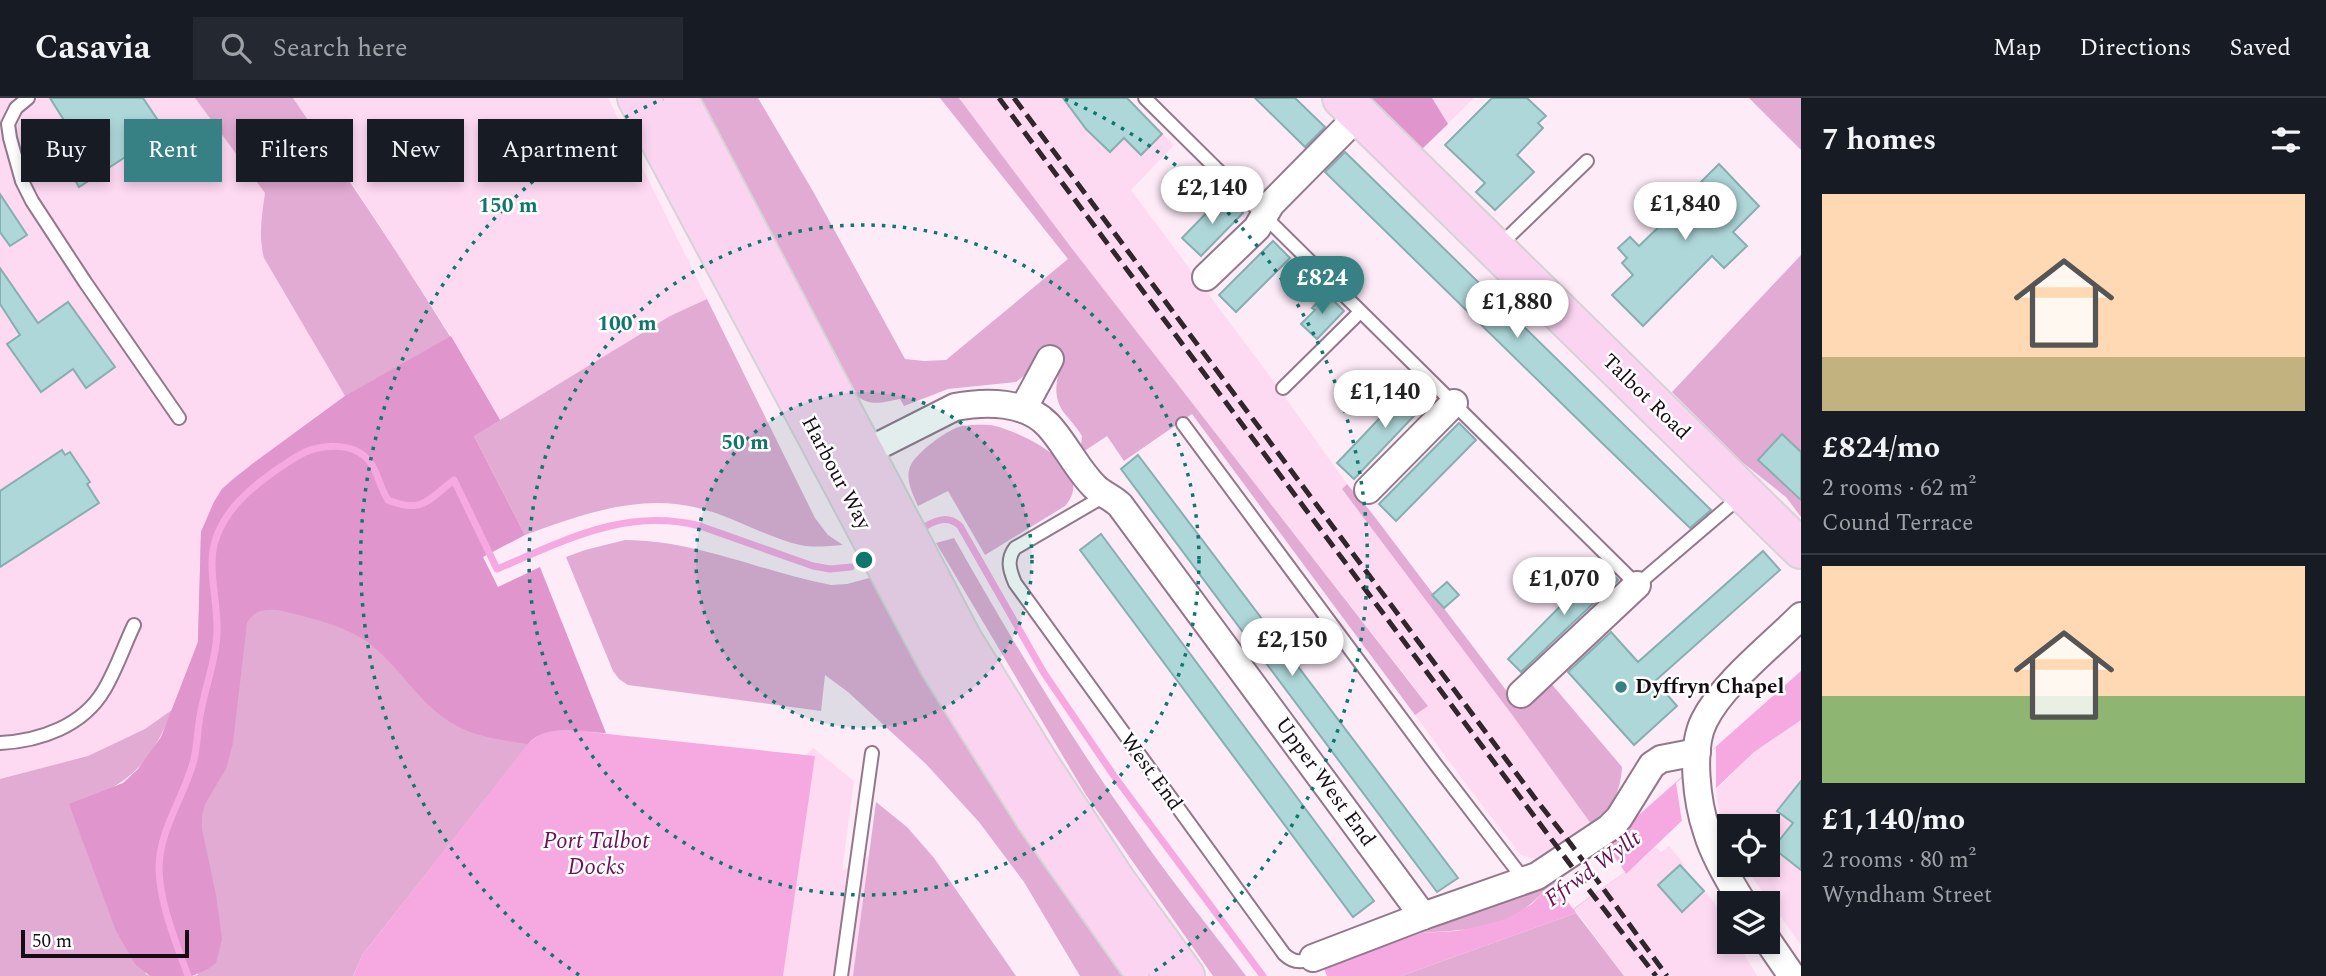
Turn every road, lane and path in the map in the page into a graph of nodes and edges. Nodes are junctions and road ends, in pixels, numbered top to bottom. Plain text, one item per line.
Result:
1 (28, 98) edge
2 (638, 98) edge
3 (678, 98) edge
4 (1145, 98) edge
5 (1351, 107) edge
6 (1587, 161) dead end
7 (1263, 217) junction
8 (1495, 250) junction
9 (1206, 277) dead end
10 (1360, 312) junction
11 (1050, 359) dead end
12 (1283, 388) dead end
13 (1454, 403) junction
14 (1023, 409) junction
15 (179, 418) dead end
16 (1183, 424) dead end
17 (864, 453) junction
18 (1368, 490) dead end
19 (1101, 491) junction
20 (1744, 493) junction
21 (1801, 549) edge
22 (1637, 585) junction
23 (1801, 616) edge
24 (134, 625) dead end
25 (1521, 694) dead end
26 (0, 743) edge
27 (872, 753) dead end
28 (1697, 758) junction
29 (1525, 881) junction
30 (1736, 891) edge
31 (1423, 916) junction
32 (1313, 958) joint
33 (841, 976) edge
34 (1147, 976) edge
35 (1185, 976) edge

1 - 15 lane
2 - 34 main road, Harbour Way
3 - 17 main road, Harbour Way
4 - 7 lane
5 - 7 street
5 - 8 main road, Talbot Road
6 - 8 lane
7 - 9 street
7 - 10 lane
8 - 20 main road, Talbot Road
10 - 12 lane
10 - 13 lane
11 - 14 street
13 - 18 street
13 - 22 lane
14 - 17 street
14 - 19 street, Upper West End
16 - 29 lane
17 - 35 main road, Harbour Way
19 - 31 street, Upper West End
19 - 32 lane, West End
20 - 21 main road, Talbot Road
20 - 22 lane
22 - 25 street
23 - 28 street
24 - 26 lane
27 - 33 lane
28 - 29 street, West End
28 - 30 street
29 - 31 street, West End
31 - 32 street, West End

